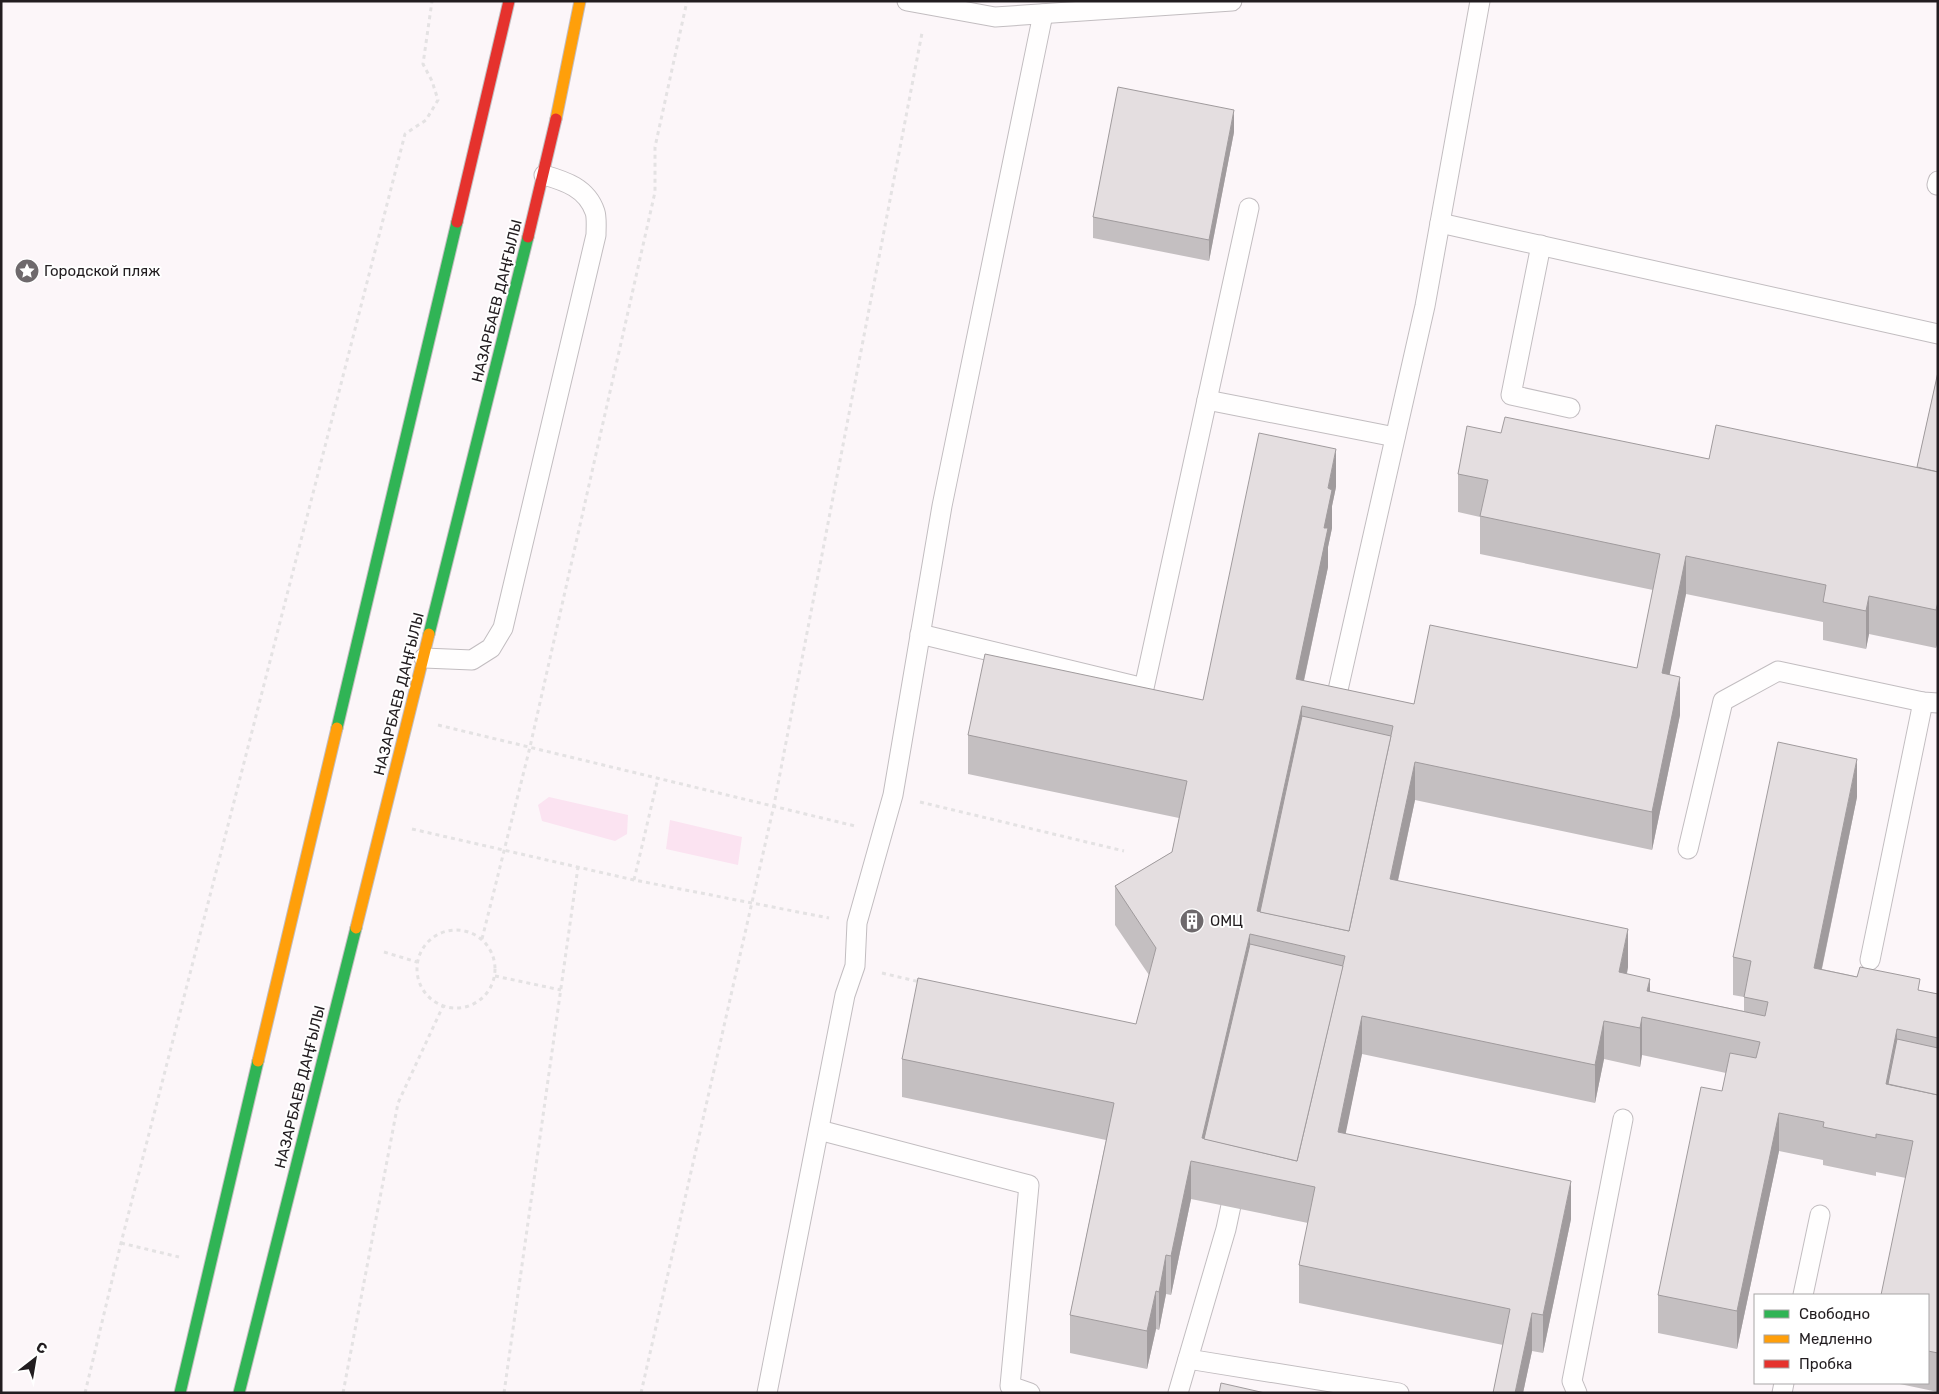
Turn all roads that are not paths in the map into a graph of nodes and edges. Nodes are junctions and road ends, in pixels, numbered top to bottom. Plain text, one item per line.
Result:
1 (509, 1) edge
2 (580, 1) edge
3 (907, 1) edge
4 (1232, 1) edge
5 (1480, 1) edge
6 (1043, 14) junction
7 (544, 175) junction
8 (1249, 208) dead end
9 (1440, 223) junction
10 (1541, 245) junction
11 (1938, 334) edge
12 (1207, 400) junction
13 (1570, 408) dead end
14 (1395, 437) junction
15 (920, 634) junction
16 (424, 658) junction
17 (1931, 702) edge
18 (1330, 727) edge
19 (1688, 849) dead end
20 (1870, 960) dead end
21 (1623, 1118) dead end
22 (819, 1130) junction
23 (1240, 1162) edge
24 (1820, 1215) dead end
25 (1803, 1294) edge
26 (1188, 1359) junction
27 (180, 1393) edge
28 (239, 1393) edge
29 (767, 1393) edge
30 (1030, 1393) edge
31 (1178, 1393) edge
32 (1399, 1393) edge
33 (1577, 1393) edge

1 - 27 main road
2 - 7 main road, НАЗАРБАЕВ ДАҢҒЫЛЫ
3 - 6 lane
4 - 6 lane
5 - 9 lane
6 - 15 lane
7 - 16 main road, НАЗАРБАЕВ ДАҢҒЫЛЫ
7 - 16 lane
8 - 12 lane
9 - 10 lane
9 - 14 lane
10 - 11 lane
10 - 13 lane
12 - 14 lane
12 - 15 lane
14 - 18 lane
15 - 22 lane
16 - 28 main road, НАЗАРБАЕВ ДАҢҒЫЛЫ
17 - 19 lane
17 - 20 lane
21 - 33 lane
22 - 29 lane
22 - 30 lane
23 - 26 lane
24 - 25 lane
26 - 31 lane
26 - 32 lane

